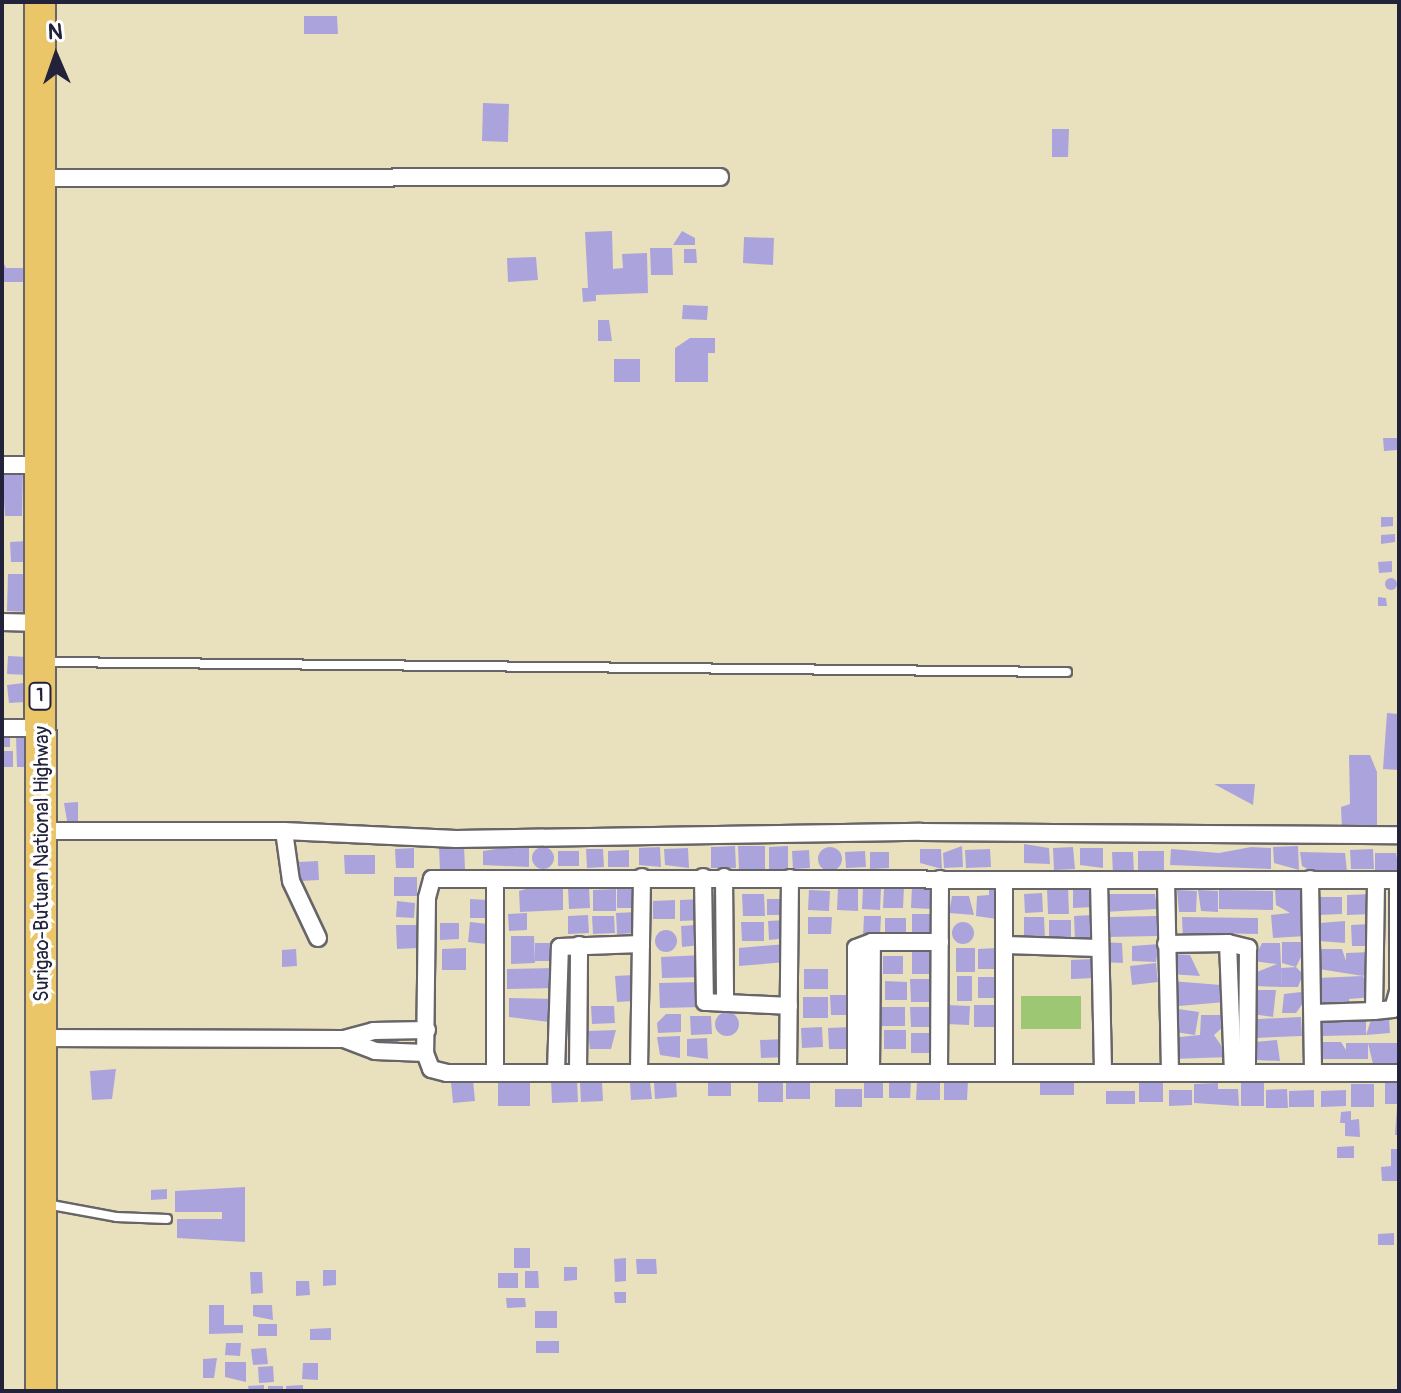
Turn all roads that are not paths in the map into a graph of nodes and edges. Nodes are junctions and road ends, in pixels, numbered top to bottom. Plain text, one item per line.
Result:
1 (40, 2) edge
2 (720, 177) dead end
3 (38, 178) junction
4 (2, 465) edge
5 (44, 465) junction
6 (2, 622) edge
7 (43, 623) junction
8 (41, 662) junction
9 (1067, 672) dead end
10 (2, 728) edge
11 (40, 728) junction
12 (41, 831) junction
13 (284, 831) junction
14 (1399, 835) edge
15 (642, 877) junction
16 (703, 877) junction
17 (724, 877) junction
18 (790, 878) junction
19 (495, 879) junction
20 (940, 879) junction
21 (1310, 879) junction
22 (1004, 880) junction
23 (1099, 880) junction
24 (1166, 880) junction
25 (1376, 880) junction
26 (1398, 880) edge
27 (318, 938) dead end
28 (940, 942) junction
29 (641, 944) junction
30 (1166, 944) junction
31 (579, 945) junction
32 (1006, 945) junction
33 (1098, 948) junction
34 (725, 1003) junction
35 (789, 1006) junction
36 (1374, 1011) junction
37 (1313, 1013) junction
38 (427, 1030) junction
39 (42, 1038) junction
40 (344, 1039) junction
41 (425, 1053) junction
42 (639, 1070) junction
43 (1103, 1071) junction
44 (1313, 1071) junction
45 (495, 1072) junction
46 (556, 1072) junction
47 (578, 1072) junction
48 (788, 1072) junction
49 (864, 1072) junction
50 (939, 1072) junction
51 (1004, 1072) junction
52 (1170, 1072) junction
53 (1240, 1072) junction
54 (1399, 1073) edge
55 (41, 1204) junction
56 (167, 1219) dead end
57 (41, 1391) edge

1 - 3 highway, Surigao-Butuan National Highway / 1
2 - 3 street
3 - 5 highway, Surigao-Butuan National Highway / 1
4 - 5 street
5 - 7 highway, Surigao-Butuan National Highway / 1
6 - 7 street
7 - 8 highway, Surigao-Butuan National Highway / 1
8 - 9 lane
8 - 11 highway, Surigao-Butuan National Highway / 1
10 - 11 street
11 - 12 highway, Surigao-Butuan National Highway / 1
12 - 13 street
12 - 39 highway, Surigao-Butuan National Highway / 1
13 - 14 street
13 - 27 street
15 - 16 street
15 - 19 street
15 - 29 street
16 - 17 street
16 - 34 street
17 - 18 street
17 - 34 street
18 - 20 street
18 - 35 street
19 - 38 street
19 - 45 street
20 - 22 street
20 - 28 street
21 - 24 street
21 - 25 street
21 - 37 street
22 - 23 street
22 - 32 street
23 - 24 street
23 - 33 street
24 - 30 street
25 - 26 street
25 - 36 street
26 - 36 street
28 - 49 street
28 - 50 street
29 - 31 street
29 - 42 street
30 - 52 street
30 - 53 street
31 - 46 street
31 - 47 street
32 - 33 street
32 - 51 street
33 - 43 street
34 - 35 street
35 - 48 street
36 - 37 street
37 - 44 street
38 - 40 street
38 - 41 street
39 - 40 street
39 - 55 highway, Surigao-Butuan National Highway / 1
40 - 41 street
41 - 45 street
42 - 47 street
42 - 48 street
43 - 51 street
43 - 52 street
44 - 53 street
44 - 54 street
45 - 46 street
46 - 47 street
48 - 49 street
49 - 50 street
50 - 51 street
52 - 53 street
55 - 56 lane
55 - 57 highway, Surigao-Butuan National Highway / 1

